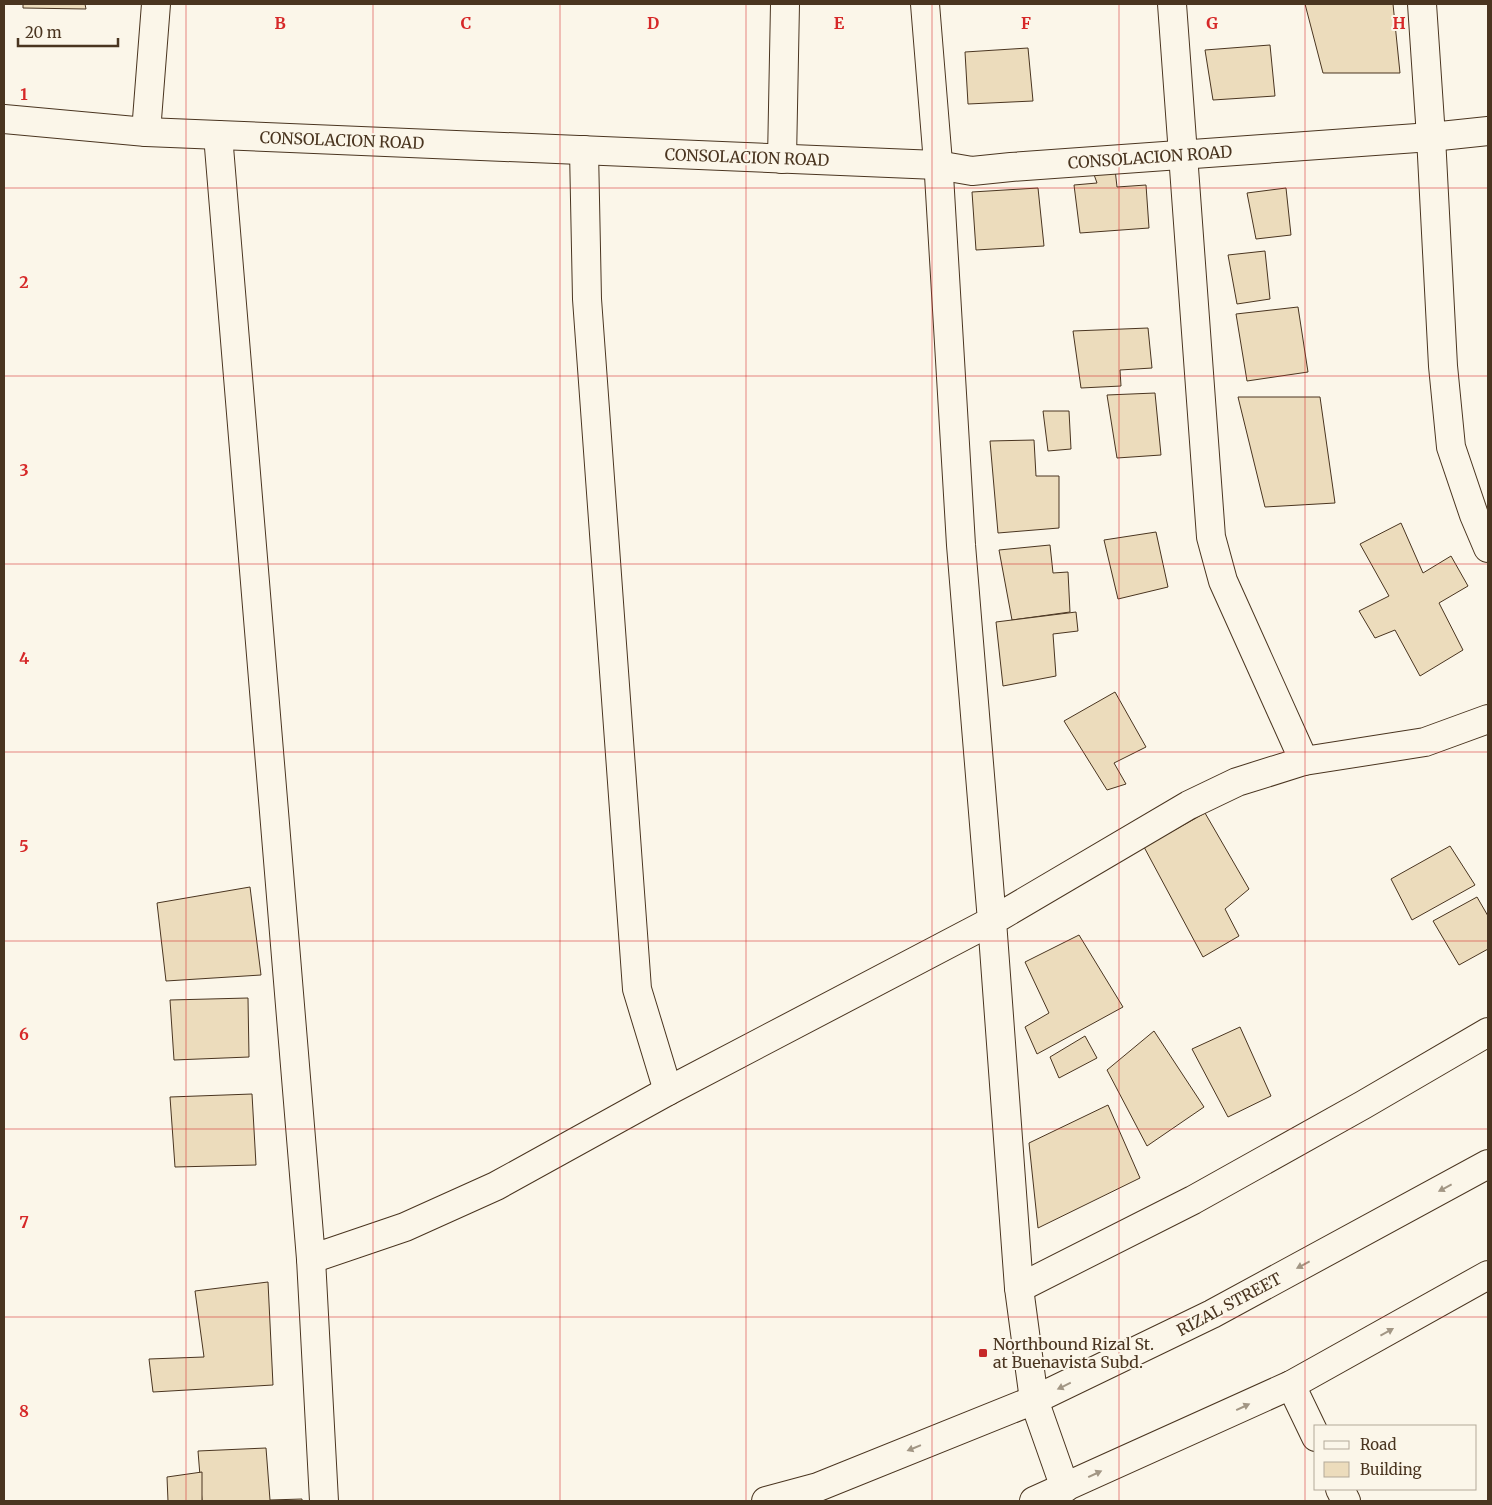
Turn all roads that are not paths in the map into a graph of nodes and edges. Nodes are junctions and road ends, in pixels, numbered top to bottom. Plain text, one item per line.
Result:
1 (156, 4) edge
2 (785, 4) edge
3 (925, 4) edge
4 (1172, 4) edge
5 (1422, 4) edge
6 (4, 119) edge
7 (1488, 131) edge
8 (146, 132) junction
9 (218, 135) junction
10 (1431, 137) junction
11 (584, 150) junction
12 (1184, 155) junction
13 (782, 159) junction
14 (937, 165) junction
15 (1488, 548) edge
16 (1488, 719) edge
17 (1304, 761) junction
18 (992, 920) junction
19 (1488, 1032) edge
20 (668, 1091) junction
21 (1488, 1164) edge
22 (311, 1259) junction
23 (1488, 1276) edge
24 (1019, 1288) junction
25 (1291, 1385) junction
26 (1034, 1400) junction
27 (1314, 1433) edge
28 (1065, 1488) junction
29 (324, 1501) edge
30 (766, 1501) edge
31 (1034, 1501) edge

1 - 8 street
2 - 13 street
3 - 14 street
4 - 12 street
5 - 10 street
6 - 8 street, CONSOLACION ROAD
7 - 10 street, CONSOLACION ROAD
8 - 9 street, CONSOLACION ROAD
9 - 11 street, CONSOLACION ROAD
9 - 22 street
10 - 12 street, CONSOLACION ROAD
10 - 15 street
11 - 13 street, CONSOLACION ROAD
11 - 20 street
12 - 14 street, CONSOLACION ROAD
12 - 17 street
13 - 14 street, CONSOLACION ROAD
14 - 18 street
16 - 17 street
17 - 18 street
18 - 20 street
18 - 24 street
19 - 24 street
20 - 22 street
21 -> 26 street, RIZAL STREET
22 - 29 street
25 -> 23 street
24 - 26 street
25 - 27 street
28 -> 25 street
26 - 28 street
26 -> 30 street, RIZAL STREET
28 - 31 street

